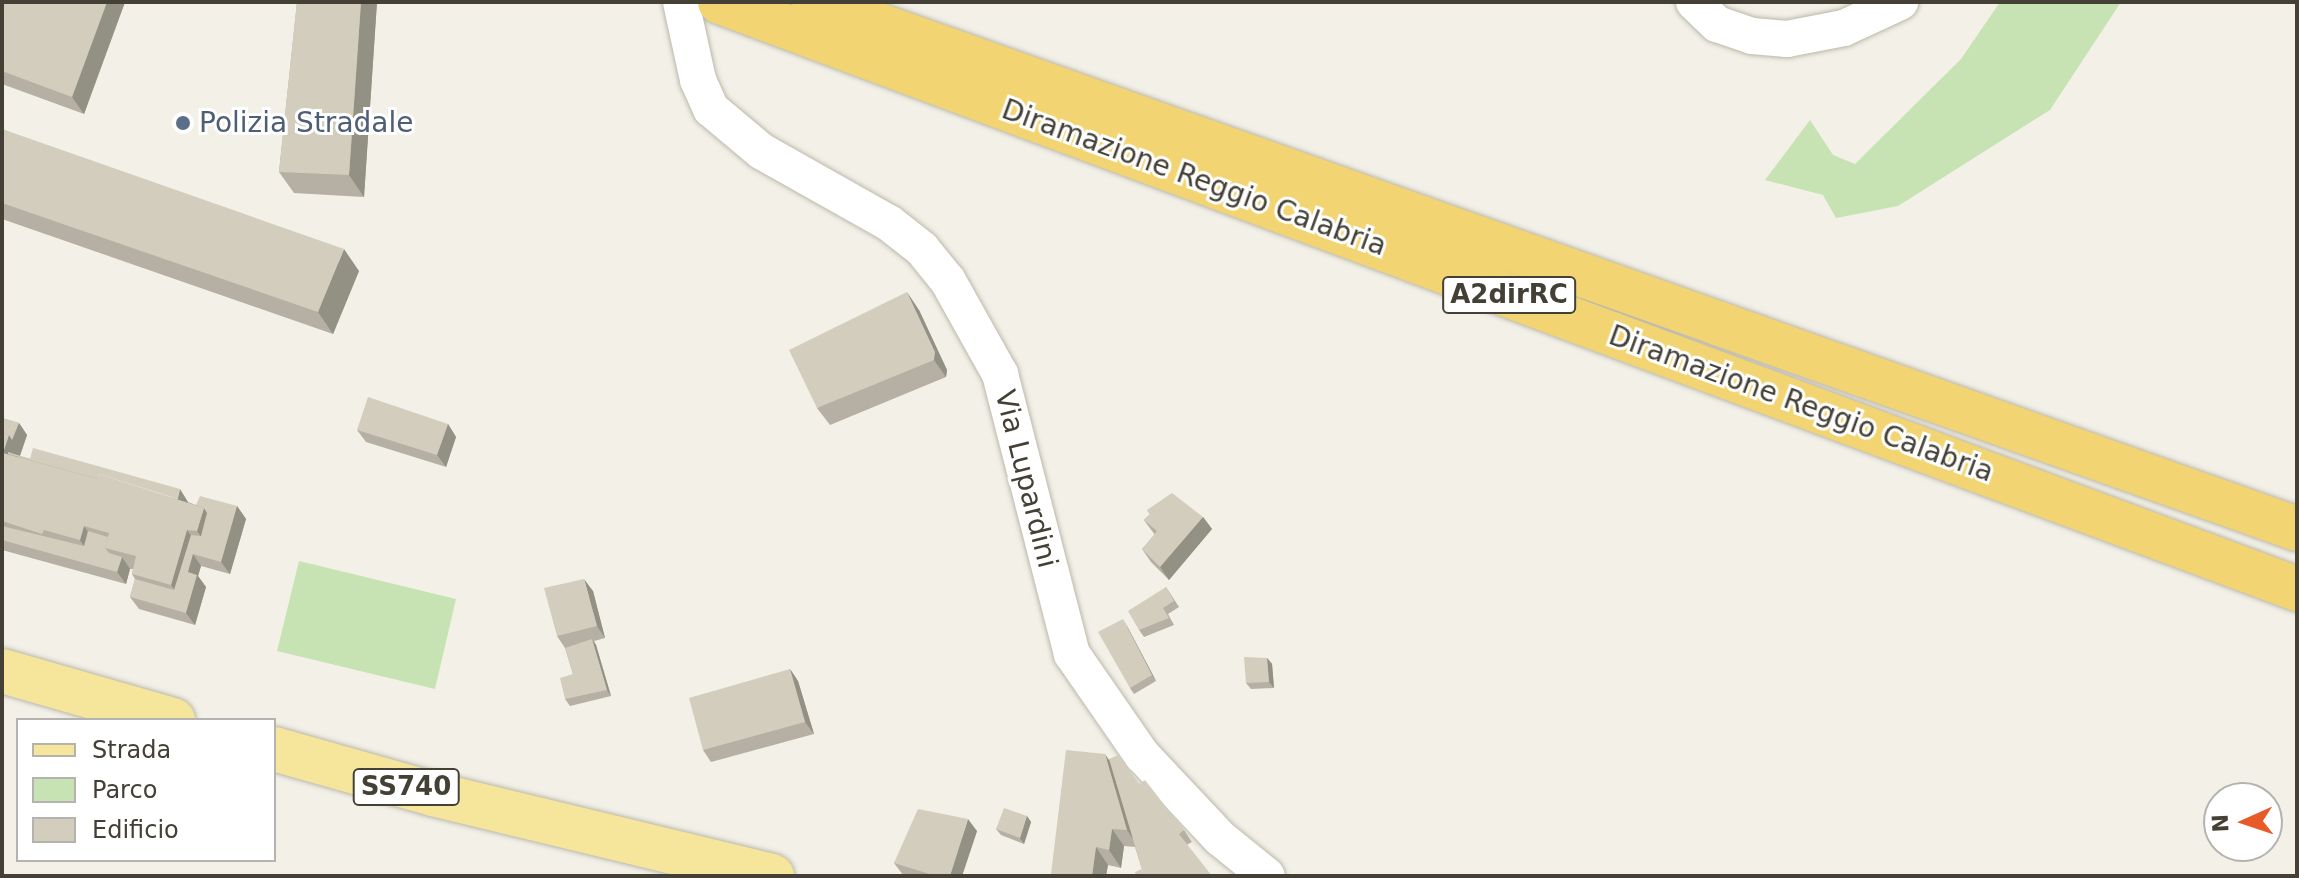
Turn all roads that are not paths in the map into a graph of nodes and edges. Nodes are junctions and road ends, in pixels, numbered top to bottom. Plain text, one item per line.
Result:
1 (681, 2) edge
2 (720, 2) edge
3 (814, 2) edge
4 (1694, 2) edge
5 (1900, 2) edge
6 (2297, 529) edge
7 (2297, 589) edge
8 (2, 671) edge
9 (166, 718) edge
10 (276, 750) edge
11 (772, 876) edge
12 (1267, 876) edge

1 - 12 street, Via Lupardini
2 - 7 highway, Diramazione Reggio Calabria / A2dirRC
3 - 6 highway, Diramazione Reggio Calabria / A2dirRC
4 - 5 street
8 - 9 main road
10 - 11 main road, SS740

